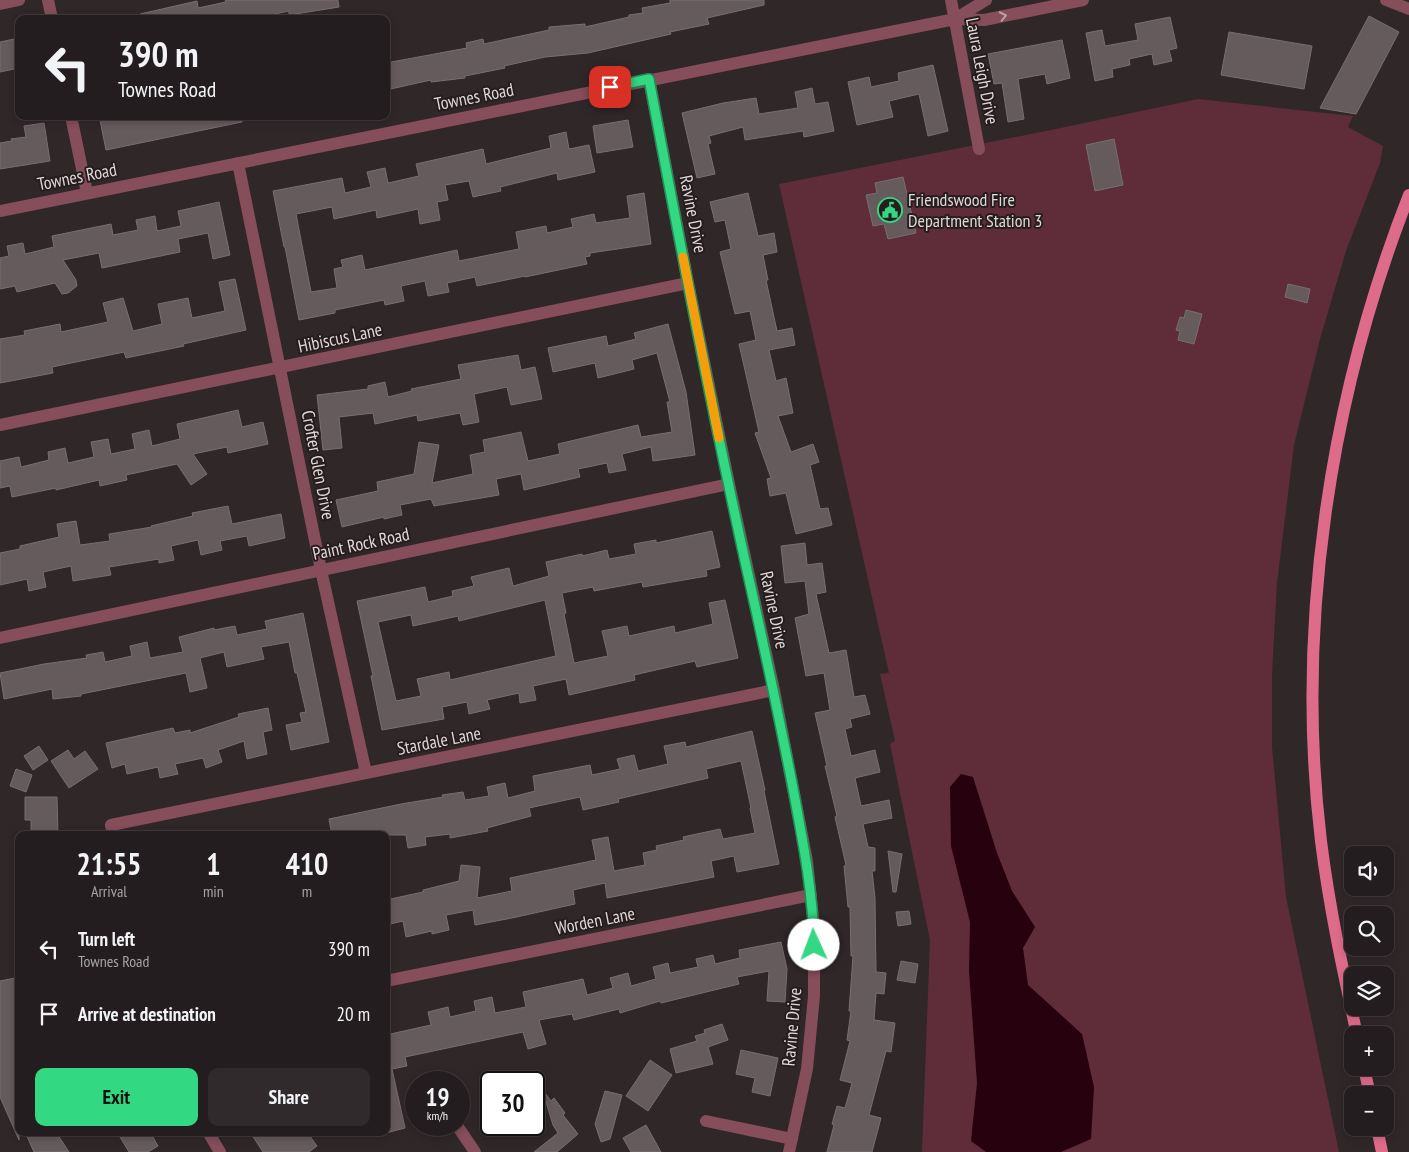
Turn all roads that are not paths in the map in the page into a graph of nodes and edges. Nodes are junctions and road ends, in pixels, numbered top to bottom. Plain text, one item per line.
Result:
1 (19, 0) edge
2 (48, 0) edge
3 (951, 0) edge
4 (986, 0) edge
5 (1084, 0) edge
6 (1386, 0) edge
7 (0, 4) edge
8 (1409, 9) edge
9 (51, 15) edge
10 (955, 19) junction
11 (649, 79) junction
12 (72, 120) edge
13 (979, 148) dead end
14 (238, 163) junction
15 (87, 193) junction
16 (1409, 195) edge
17 (0, 211) edge
18 (688, 284) junction
19 (281, 368) junction
20 (0, 425) edge
21 (729, 484) junction
22 (321, 570) junction
23 (0, 638) edge
24 (774, 690) junction
25 (366, 773) junction
26 (112, 830) edge
27 (811, 895) junction
28 (390, 980) edge
29 (1355, 1026) edge
30 (706, 1121) dead end
31 (210, 1136) edge
32 (464, 1136) edge
33 (1379, 1136) edge
34 (790, 1146) edge
35 (220, 1152) edge
36 (475, 1152) edge
37 (1382, 1152) edge

1 - 7 street
2 - 9 street
3 - 10 street, Laura Leigh Drive
4 - 10 street, Townes Road
10 -> 5 street, Townes Road
6 - 8 street
10 - 11 street, Townes Road
10 - 13 street, Laura Leigh Drive
11 - 14 street, Townes Road
11 - 18 street, Ravine Drive
12 - 15 street
14 - 15 street, Townes Road
14 - 19 street, Crofter Glen Drive
15 - 17 street, Townes Road
16 - 29 main road
18 - 19 street, Hibiscus Lane
18 - 21 street, Ravine Drive
19 - 20 street, Hibiscus Lane
19 - 22 street, Crofter Glen Drive
21 - 22 street, Paint Rock Road
21 - 24 street, Ravine Drive
22 - 23 street, Paint Rock Road
22 - 25 street, Crofter Glen Drive
24 - 25 street, Stardale Lane
24 - 27 street, Ravine Drive
25 - 26 street, Stardale Lane
27 - 28 street, Worden Lane
27 - 34 street, Ravine Drive
30 - 34 street
31 - 35 street
32 - 36 street
33 - 37 main road

